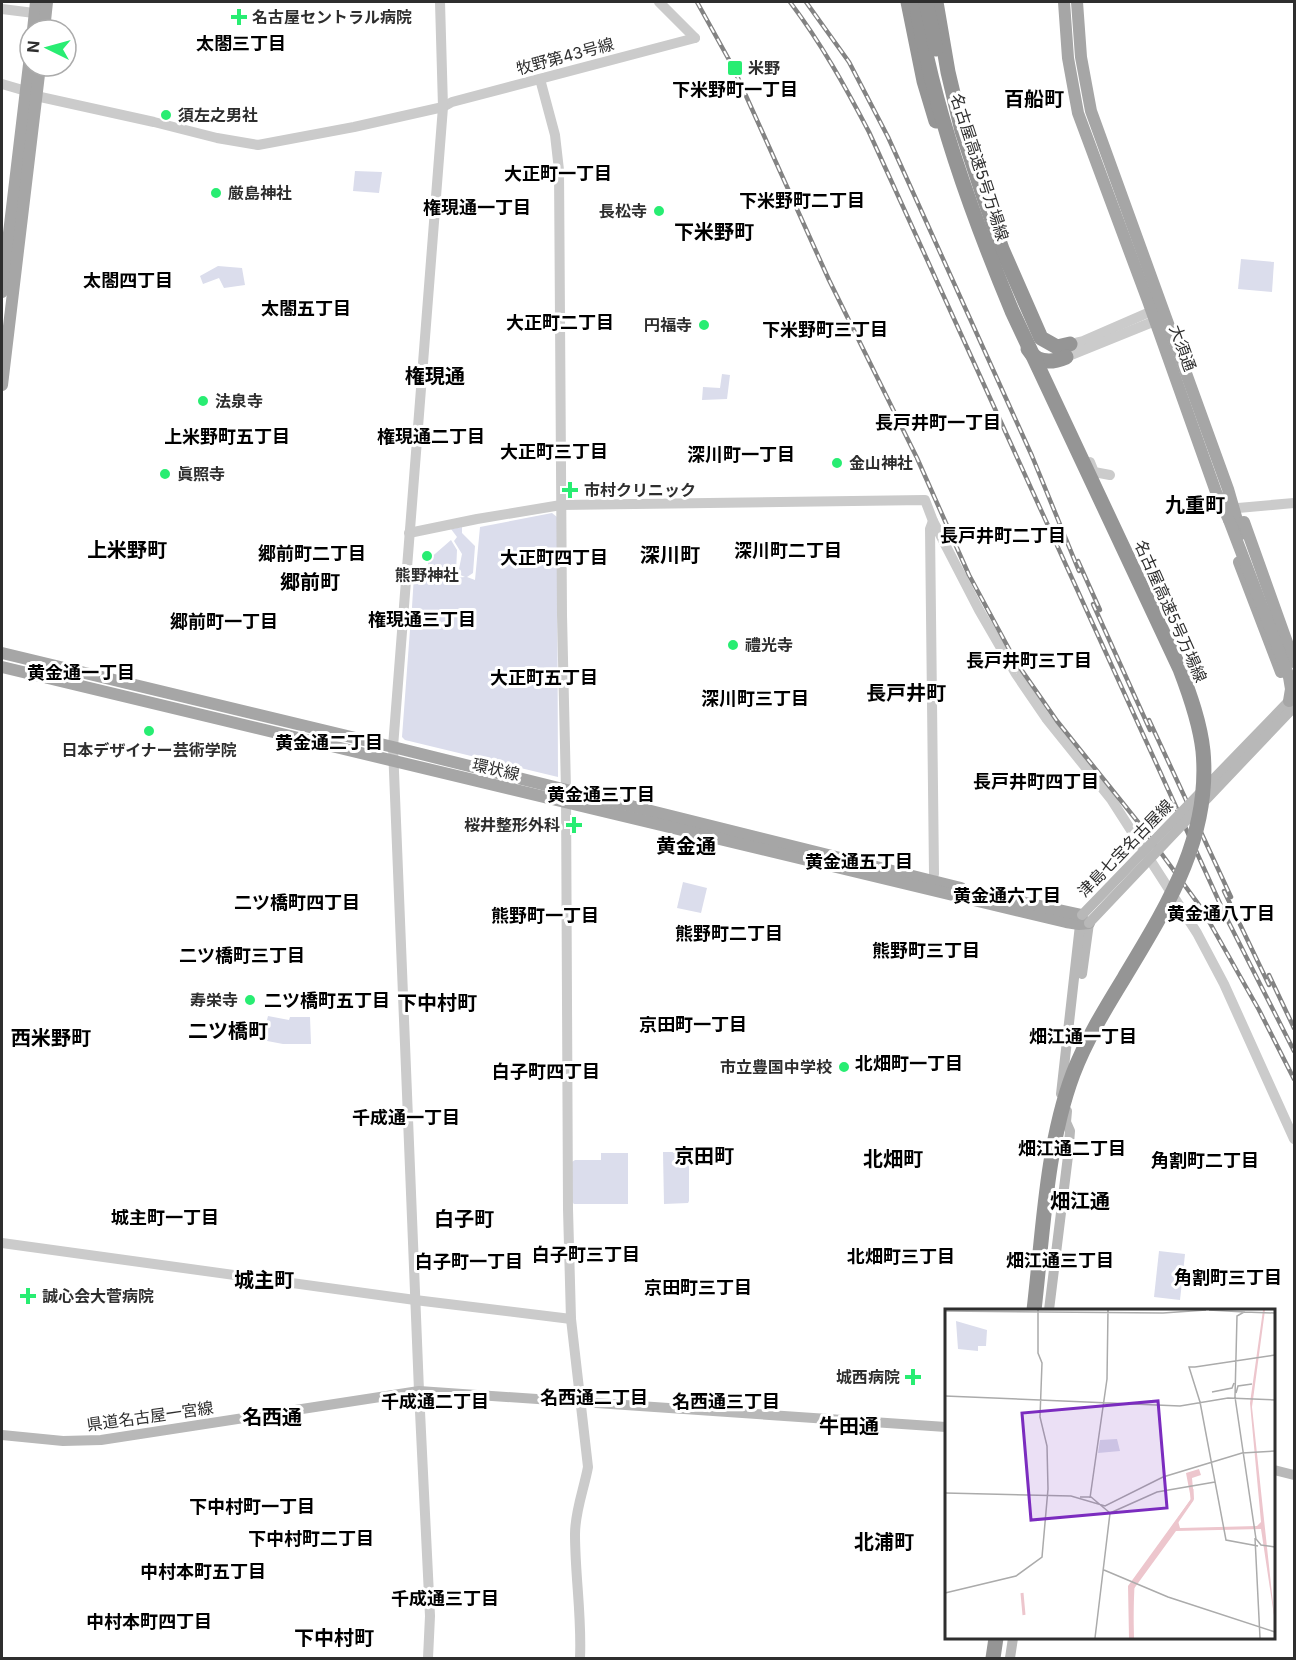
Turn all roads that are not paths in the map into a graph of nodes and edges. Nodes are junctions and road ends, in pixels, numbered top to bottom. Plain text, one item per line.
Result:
1 (47, 2) edge
2 (440, 2) edge
3 (659, 2) edge
4 (908, 2) edge
5 (916, 2) edge
6 (926, 2) edge
7 (936, 2) edge
8 (1064, 2) edge
9 (1077, 2) edge
10 (35, 7) edge
11 (2, 9) edge
12 (45, 18) edge
13 (31, 78) edge
14 (36, 78) edge
15 (540, 79) junction
16 (2, 84) edge
17 (31, 93) junction
18 (444, 107) junction
19 (5, 295) edge
20 (1157, 314) junction
21 (1068, 350) junction
22 (1047, 369) dead end
23 (2, 385) edge
24 (1106, 475) dead end
25 (1222, 491) junction
26 (1294, 503) edge
27 (561, 505) junction
28 (1234, 515) junction
29 (933, 521) junction
30 (409, 533) junction
31 (2, 653) edge
32 (1294, 662) edge
33 (2, 668) edge
34 (1293, 695) edge
35 (393, 747) junction
36 (394, 761) junction
37 (565, 796) junction
38 (934, 874) dead end
39 (1083, 921) junction
40 (1072, 1037) junction
41 (1294, 1139) edge
42 (2, 1243) edge
43 (416, 1300) junction
44 (1032, 1309) edge
45 (1032, 1309) edge
46 (1043, 1309) edge
47 (1049, 1309) edge
48 (571, 1319) junction
49 (419, 1391) junction
50 (580, 1402) junction
51 (945, 1427) edge
52 (2, 1435) edge
53 (1275, 1470) edge
54 (1294, 1474) edge
55 (991, 1639) edge
56 (1012, 1639) edge
57 (1000, 1651) edge
58 (428, 1659) edge
59 (580, 1659) edge

1 - 12 main road
2 - 18 street
3 - 15 street, 牧野第43号線
4 - 21 highway, bridge
5 - 44 highway, 名古屋高速5号万場線, bridge
6 - 46 highway, 名古屋高速5号万場線, bridge
7 - 21 highway
8 - 20 main road, 大須通
9 - 20 main road, 大須通
10 - 11 street
13 - 17 main road
14 - 17 main road
15 - 18 street, 牧野第43号線
15 - 27 street
16 - 17 street, 牧野第43号線
17 - 18 street, 牧野第43号線
17 - 19 main road
18 - 30 street
19 - 23 main road
20 - 21 street
20 - 25 main road, 大須通
22 - 24 street
25 - 28 main road, 大須通
25 - 34 main road
26 - 28 street
27 - 29 street
27 - 30 street
27 - 37 street
28 - 32 main road
28 - 34 main road, 大須通, bridge
28 - 34 main road, 大須通, bridge
29 - 38 street
29 - 41 street
30 - 35 street
31 - 35 main road, 環状線
33 - 36 main road, 環状線
34 - 39 main road, 津島七宝名古屋線, bridge
35 - 36 street
35 - 37 main road, 環状線
36 - 37 main road, 環状線
36 - 43 street
37 - 39 main road, 環状線
37 - 48 street
39 - 40 main road, 津島七宝名古屋線
40 - 45 main road, 津島七宝名古屋線
40 - 47 main road, 津島七宝名古屋線
42 - 43 street
43 - 48 street
43 - 49 street
48 - 50 street
49 - 50 main road, 県道名古屋一宮線
49 - 52 main road, 県道名古屋一宮線
49 - 58 street
50 - 51 main road, 県道名古屋一宮線
50 - 59 street
53 - 54 main road
55 - 57 main road
56 - 57 main road

